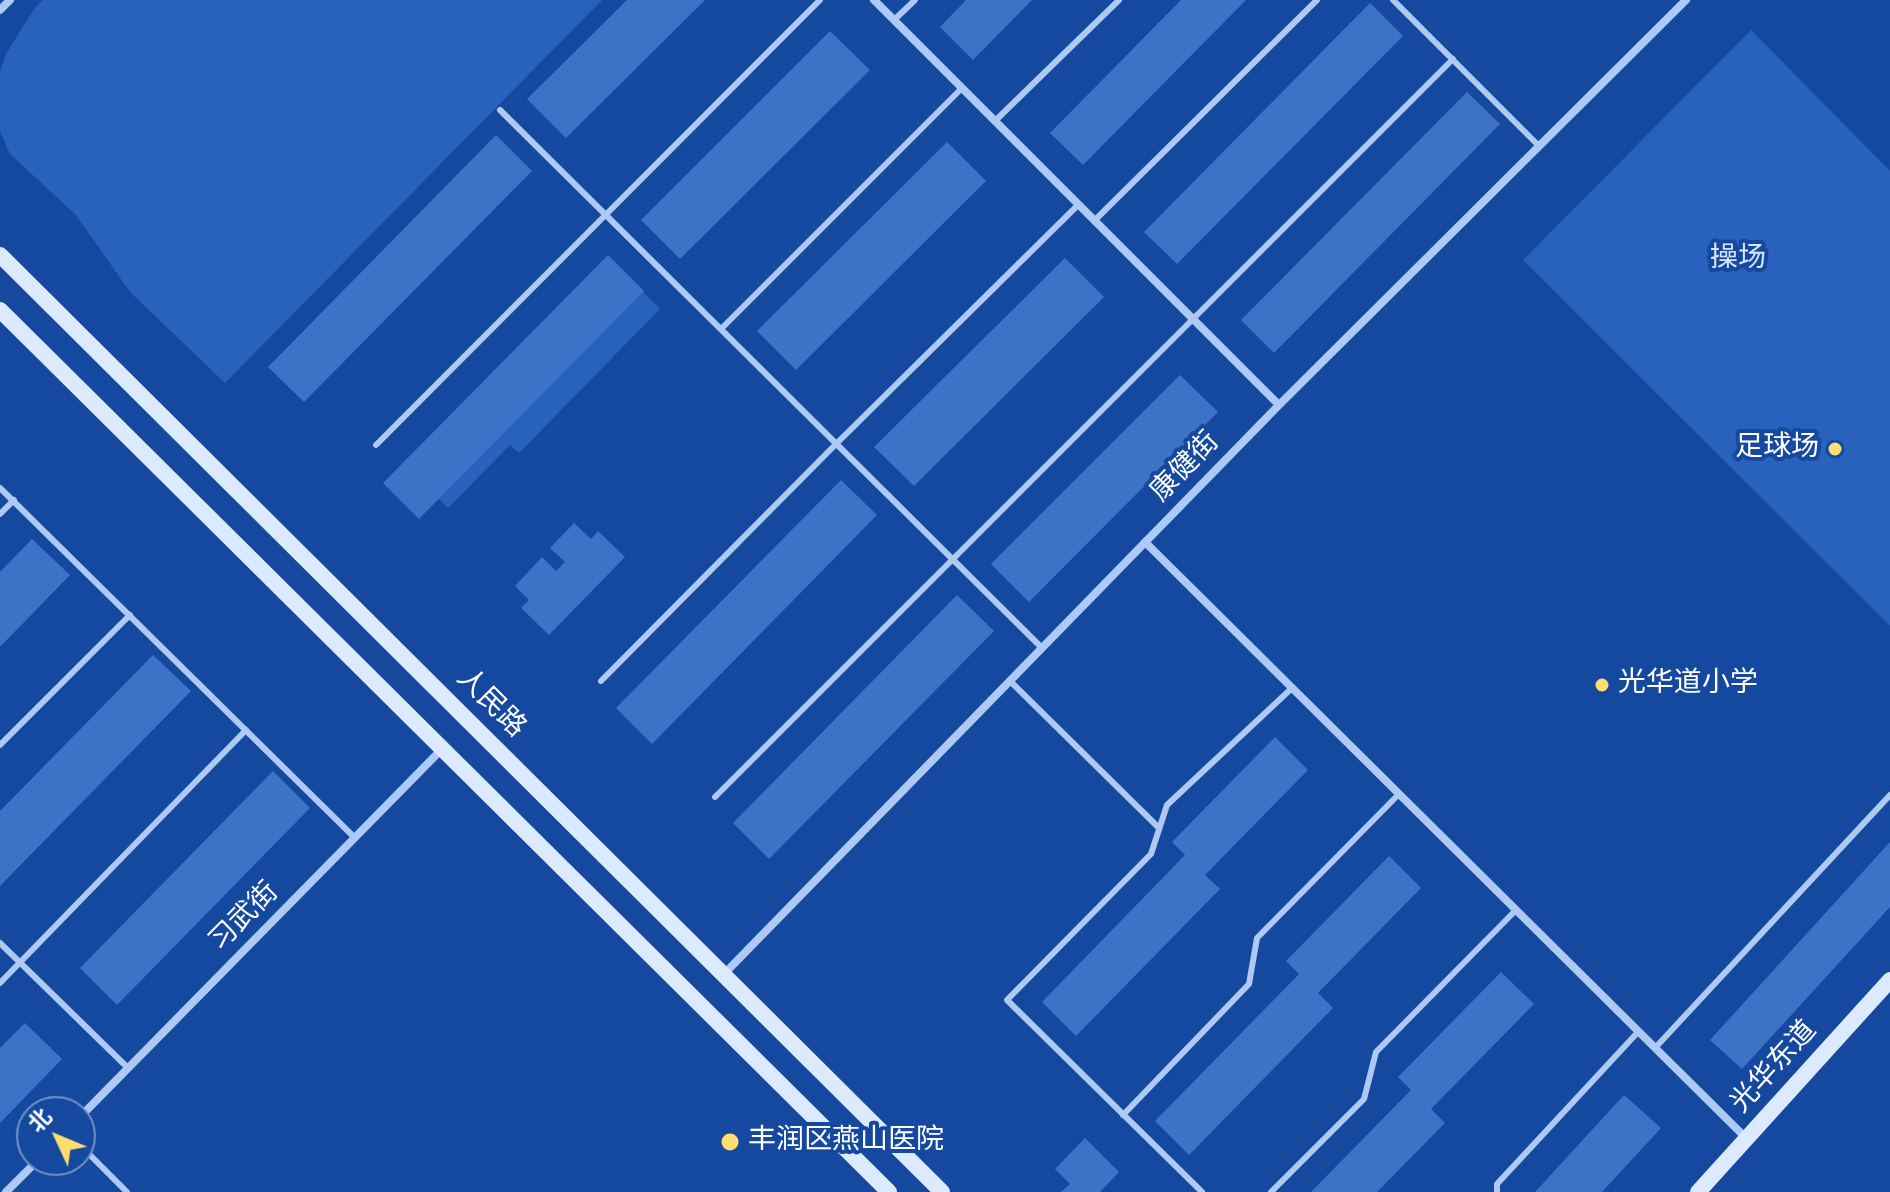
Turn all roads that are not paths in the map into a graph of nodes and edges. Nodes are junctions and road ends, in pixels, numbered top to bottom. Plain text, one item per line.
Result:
1 (10, 0) edge
2 (820, 0) edge
3 (874, 0) edge
4 (915, 0) edge
5 (1119, 0) edge
6 (1317, 0) edge
7 (1393, 0) edge
8 (1686, 0) edge
9 (0, 10) edge
10 (894, 20) junction
11 (1453, 59) junction
12 (962, 88) junction
13 (500, 110) dead end
14 (995, 121) junction
15 (1539, 146) junction
16 (1078, 205) junction
17 (605, 214) junction
18 (1094, 221) junction
19 (0, 255) edge
20 (0, 310) edge
21 (1193, 319) junction
22 (721, 329) junction
23 (1279, 405) junction
24 (836, 444) junction
25 (376, 445) dead end
26 (0, 488) edge
27 (14, 500) junction
28 (0, 514) edge
29 (1145, 542) junction
30 (952, 559) junction
31 (130, 615) junction
32 (1042, 648) junction
33 (601, 681) dead end
34 (1010, 681) junction
35 (1292, 688) junction
36 (246, 730) junction
37 (0, 745) edge
38 (442, 749) junction
39 (1398, 795) junction
40 (1890, 795) edge
41 (715, 797) dead end
42 (1158, 827) junction
43 (355, 838) junction
44 (1516, 910) junction
45 (0, 943) edge
46 (20, 962) junction
47 (725, 973) junction
48 (1890, 980) edge
49 (0, 983) edge
50 (1638, 1032) junction
51 (1655, 1048) junction
52 (128, 1068) junction
53 (96, 1101) edge
54 (1123, 1115) junction
55 (1746, 1138) junction
56 (96, 1161) edge
57 (22, 1176) edge
58 (6, 1192) edge
59 (127, 1192) edge
60 (889, 1192) edge
61 (942, 1192) edge
62 (1202, 1192) edge
63 (1271, 1192) edge
64 (1497, 1192) edge
65 (1698, 1192) edge

1 - 9 street
2 - 17 lane
3 - 10 street
4 - 10 lane
5 - 14 lane
6 - 18 lane
7 - 11 lane
8 - 15 street, 康健街
10 - 12 street
11 - 15 lane
11 - 21 lane
12 - 14 street
12 - 22 lane
13 - 17 lane
14 - 16 street
15 - 23 street, 康健街
16 - 18 street
16 - 24 lane
17 - 22 lane
17 - 25 lane
18 - 21 street
19 - 47 main road, 人民路
20 - 38 main road
21 - 23 street
21 - 30 lane
22 - 24 lane
23 - 29 street, 康健街
24 - 30 lane
24 - 33 lane
26 - 27 lane
27 - 28 lane
27 - 31 lane
29 - 32 street, 康健街
29 - 35 street
30 - 32 lane
30 - 41 lane
31 - 36 lane
31 - 37 lane
32 - 34 street, 康健街
34 - 42 lane
34 - 47 street, 康健街
35 - 39 street
35 - 42 lane
36 - 43 lane
36 - 46 lane
38 - 43 street, 习武街
38 - 60 main road
39 - 44 street
39 - 54 lane
40 - 51 lane
42 - 54 lane
43 - 52 street, 习武街
44 - 50 street
44 - 63 lane
45 - 46 lane
46 - 49 lane
46 - 52 lane
47 - 61 main road, 人民路
48 - 55 main road, 光华东道
50 - 51 street
50 - 64 lane
51 - 55 street
52 - 53 street, 习武街
54 - 62 lane
55 - 65 main road, 光华东道
56 - 59 lane
57 - 58 street

